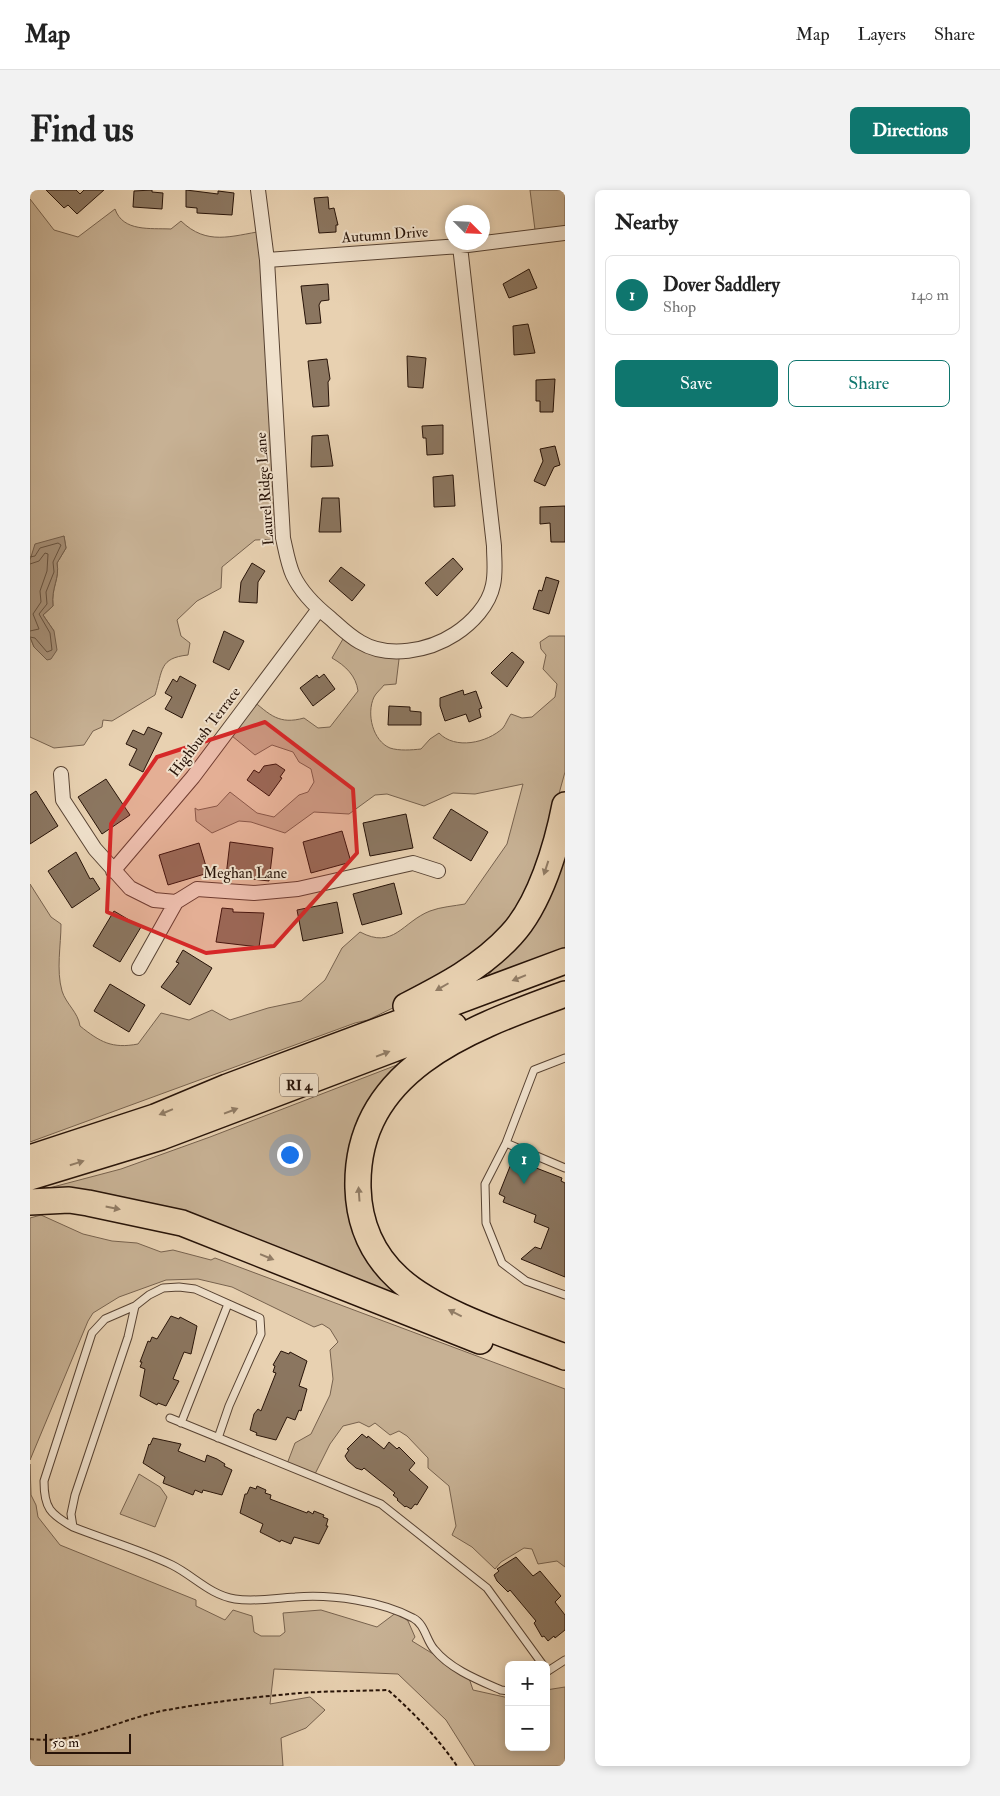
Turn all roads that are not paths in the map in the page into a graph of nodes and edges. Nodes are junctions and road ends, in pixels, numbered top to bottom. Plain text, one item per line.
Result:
1 (258, 190) edge
2 (565, 233) edge
3 (490, 242) edge
4 (445, 247) edge
5 (460, 250) edge
6 (267, 260) junction
7 (319, 609) junction
8 (61, 774) dead end
9 (565, 805) edge
10 (113, 871) junction
11 (438, 871) dead end
12 (176, 902) junction
13 (565, 961) edge
14 (139, 968) dead end
15 (565, 984) edge
16 (565, 994) edge
17 (565, 1058) edge
18 (227, 1087) junction
19 (506, 1143) junction
20 (30, 1158) edge
21 (565, 1168) edge
22 (30, 1177) edge
23 (30, 1202) edge
24 (565, 1295) edge
25 (228, 1304) junction
26 (135, 1306) junction
27 (565, 1357) edge
28 (565, 1375) edge
29 (170, 1418) dead end
30 (181, 1423) junction
31 (218, 1438) junction
32 (73, 1527) junction
33 (565, 1660) edge
34 (540, 1661) edge
35 (550, 1669) edge
36 (505, 1690) edge

1 - 6 street, Laurel Ridge Lane
2 - 3 street, Autumn Drive
4 - 6 street, Autumn Drive
5 - 7 street, Laurel Ridge Lane
6 - 7 street, Laurel Ridge Lane
7 - 10 street, Highbush Terrace
8 - 10 street
9 -> 18 highway
10 - 12 street
11 - 12 street, Meghan Lane
12 - 14 street
13 -> 18 highway, RI 4
22 -> 15 highway, RI 4
27 -> 16 highway
17 - 19 lane
18 -> 20 highway, RI 4
19 - 21 lane
19 - 24 lane
23 -> 28 highway
25 - 26 lane
25 - 30 lane
25 - 31 lane
26 - 32 lane
26 - 32 lane
29 - 30 lane
30 - 31 lane
31 - 34 lane
32 - 36 lane
33 - 35 lane

